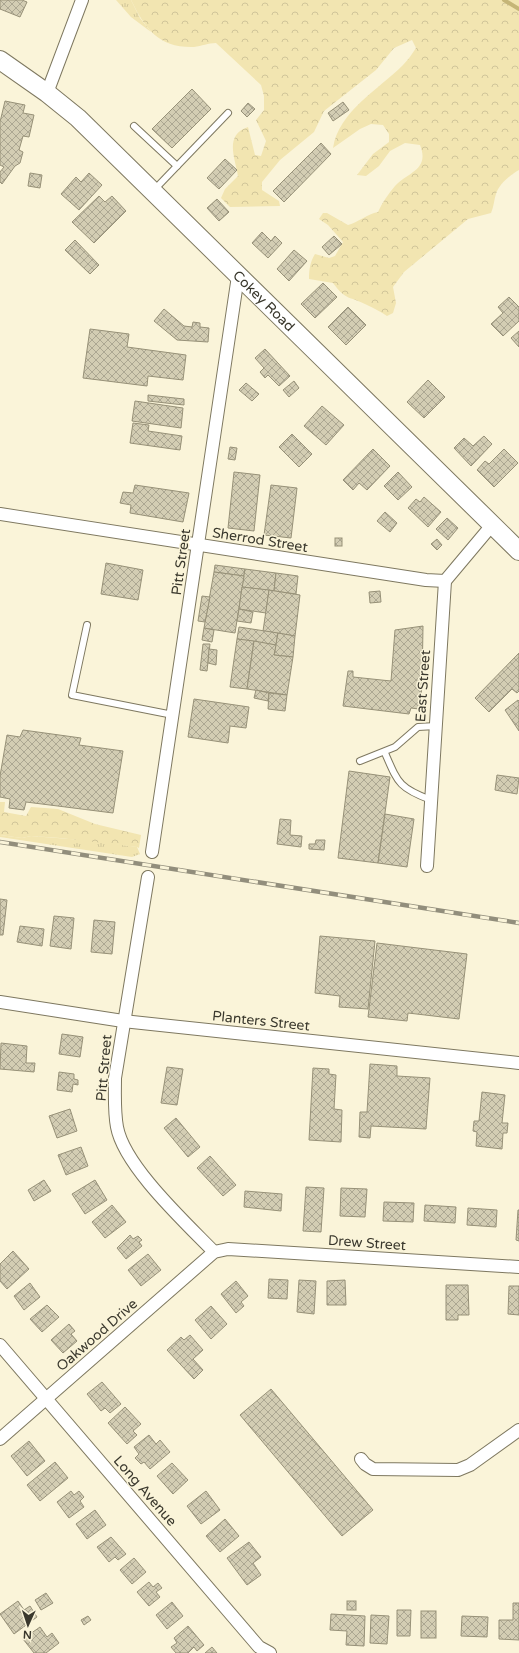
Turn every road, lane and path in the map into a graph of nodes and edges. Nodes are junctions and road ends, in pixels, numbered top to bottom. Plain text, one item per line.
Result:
1 (82, 0) edge
2 (0, 60) edge
3 (47, 93) junction
4 (228, 113) dead end
5 (134, 126) dead end
6 (177, 166) junction
7 (153, 191) junction
8 (238, 276) junction
9 (0, 514) edge
10 (492, 525) junction
11 (198, 546) junction
12 (519, 551) edge
13 (445, 581) junction
14 (87, 625) dead end
15 (173, 715) junction
16 (436, 726) junction
17 (386, 753) junction
18 (360, 761) dead end
19 (431, 800) junction
20 (152, 852) dead end
21 (427, 866) dead end
22 (148, 877) dead end
23 (0, 1002) edge
24 (123, 1021) junction
25 (519, 1063) edge
26 (214, 1252) junction
27 (519, 1268) edge
28 (0, 1344) edge
29 (47, 1399) junction
30 (519, 1430) edge
31 (0, 1439) edge
32 (362, 1459) dead end
33 (270, 1653) edge

1 - 3 street
2 - 3 street, Cokey Road
3 - 7 street, Cokey Road
4 - 6 lane
5 - 6 lane
6 - 7 lane
7 - 8 street, Cokey Road
8 - 10 street, Cokey Road
8 - 11 street, Pitt Street
9 - 11 street, Sherrod Street
10 - 12 street, Cokey Road
10 - 13 street
11 - 13 street, Sherrod Street
11 - 15 street, Pitt Street
13 - 16 street, East Street
14 - 15 lane
15 - 20 street, Pitt Street
16 - 17 lane
16 - 19 street, East Street
17 - 18 lane
17 - 19 lane
19 - 21 street, East Street
22 - 24 street, Pitt Street
23 - 24 street, Planters Street
24 - 25 street, Planters Street
24 - 26 street, Pitt Street
26 - 27 street, Drew Street
26 - 29 street, Oakwood Drive
28 - 29 street, Long Avenue
29 - 31 street, Oakwood Drive
29 - 33 street, Long Avenue
30 - 32 street

